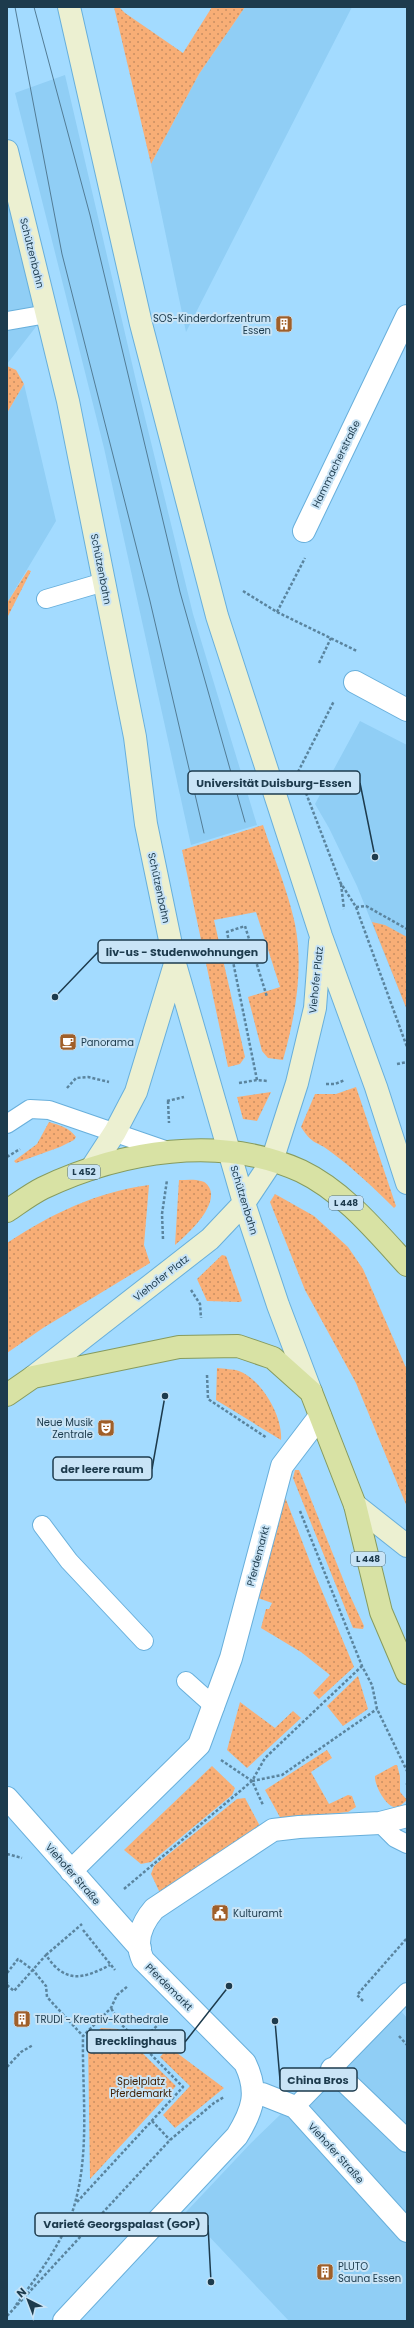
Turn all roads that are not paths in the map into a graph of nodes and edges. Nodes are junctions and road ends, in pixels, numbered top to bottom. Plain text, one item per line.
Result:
1 (69, 7) edge
2 (7, 151) edge
3 (47, 314) junction
4 (407, 316) edge
5 (7, 321) edge
6 (304, 530) road end
7 (104, 582) junction
8 (46, 599) dead end
9 (355, 682) dead end
10 (407, 710) edge
11 (321, 936) junction
12 (175, 964) junction
13 (7, 1124) edge
14 (115, 1132) junction
15 (168, 1151) junction
16 (228, 1151) junction
17 (272, 1161) junction
18 (91, 1169) junction
19 (407, 1183) edge
20 (244, 1203) junction
21 (7, 1211) edge
22 (407, 1265) edge
23 (34, 1377) junction
24 (311, 1392) junction
25 (7, 1395) edge
26 (320, 1416) junction
27 (355, 1505) junction
28 (42, 1526) dead end
29 (407, 1546) edge
30 (144, 1642) dead end
31 (407, 1673) edge
32 (186, 1681) dead end
33 (215, 1707) junction
34 (7, 1798) edge
35 (407, 1816) edge
36 (380, 1823) junction
37 (407, 1844) edge
38 (71, 1871) junction
39 (140, 1948) junction
40 (401, 1998) edge
41 (332, 2068) junction
42 (254, 2094) junction
43 (295, 2106) junction
44 (407, 2141) edge
45 (407, 2231) edge
46 (64, 2321) edge

1 - 11 main road
2 - 3 main road, Schützenbahn / L 448
3 - 5 lane
3 - 7 main road, Schützenbahn / L 448
4 - 6 street, Hammacherstraße
7 - 8 lane
7 - 12 main road, Schützenbahn / L 448
9 - 10 street
11 - 17 main road, Viehofer Platz
11 - 19 main road
12 - 14 main road, L 448
12 - 16 main road, Schützenbahn / L 448
13 - 14 lane
14 - 15 lane
14 - 18 main road, L 448
15 - 16 main road, L 452
15 - 18 main road, L 452
16 - 17 main road, L 448
16 - 20 main road, Schützenbahn / L 448
17 - 20 main road, Viehofer Platz
17 - 22 main road, L 448
18 - 21 main road, L 452
20 - 23 main road, Viehofer Platz
20 - 24 main road, Schützenbahn / L 448
23 - 24 main road, Viehofer Platz
23 - 25 main road, Viehofer Platz
24 - 26 main road, Schützenbahn / L 448
26 - 27 main road, Schützenbahn / L 448
26 - 33 street, Pferdemarkt
27 - 29 main road
27 - 31 main road, Schützenbahn / L 448
28 - 30 lane
32 - 33 lane
33 - 38 street, Pferdemarkt
34 - 38 street, Viehofer Straße
35 - 36 street
36 - 37 lane
36 - 39 street
38 - 39 street, Viehofer Straße
39 - 42 street, Pferdemarkt
40 - 41 lane
41 - 43 lane
41 - 44 street
42 - 43 street, Viehofer Straße
42 - 46 street, Pferdemarkt
43 - 45 street, Viehofer Straße

